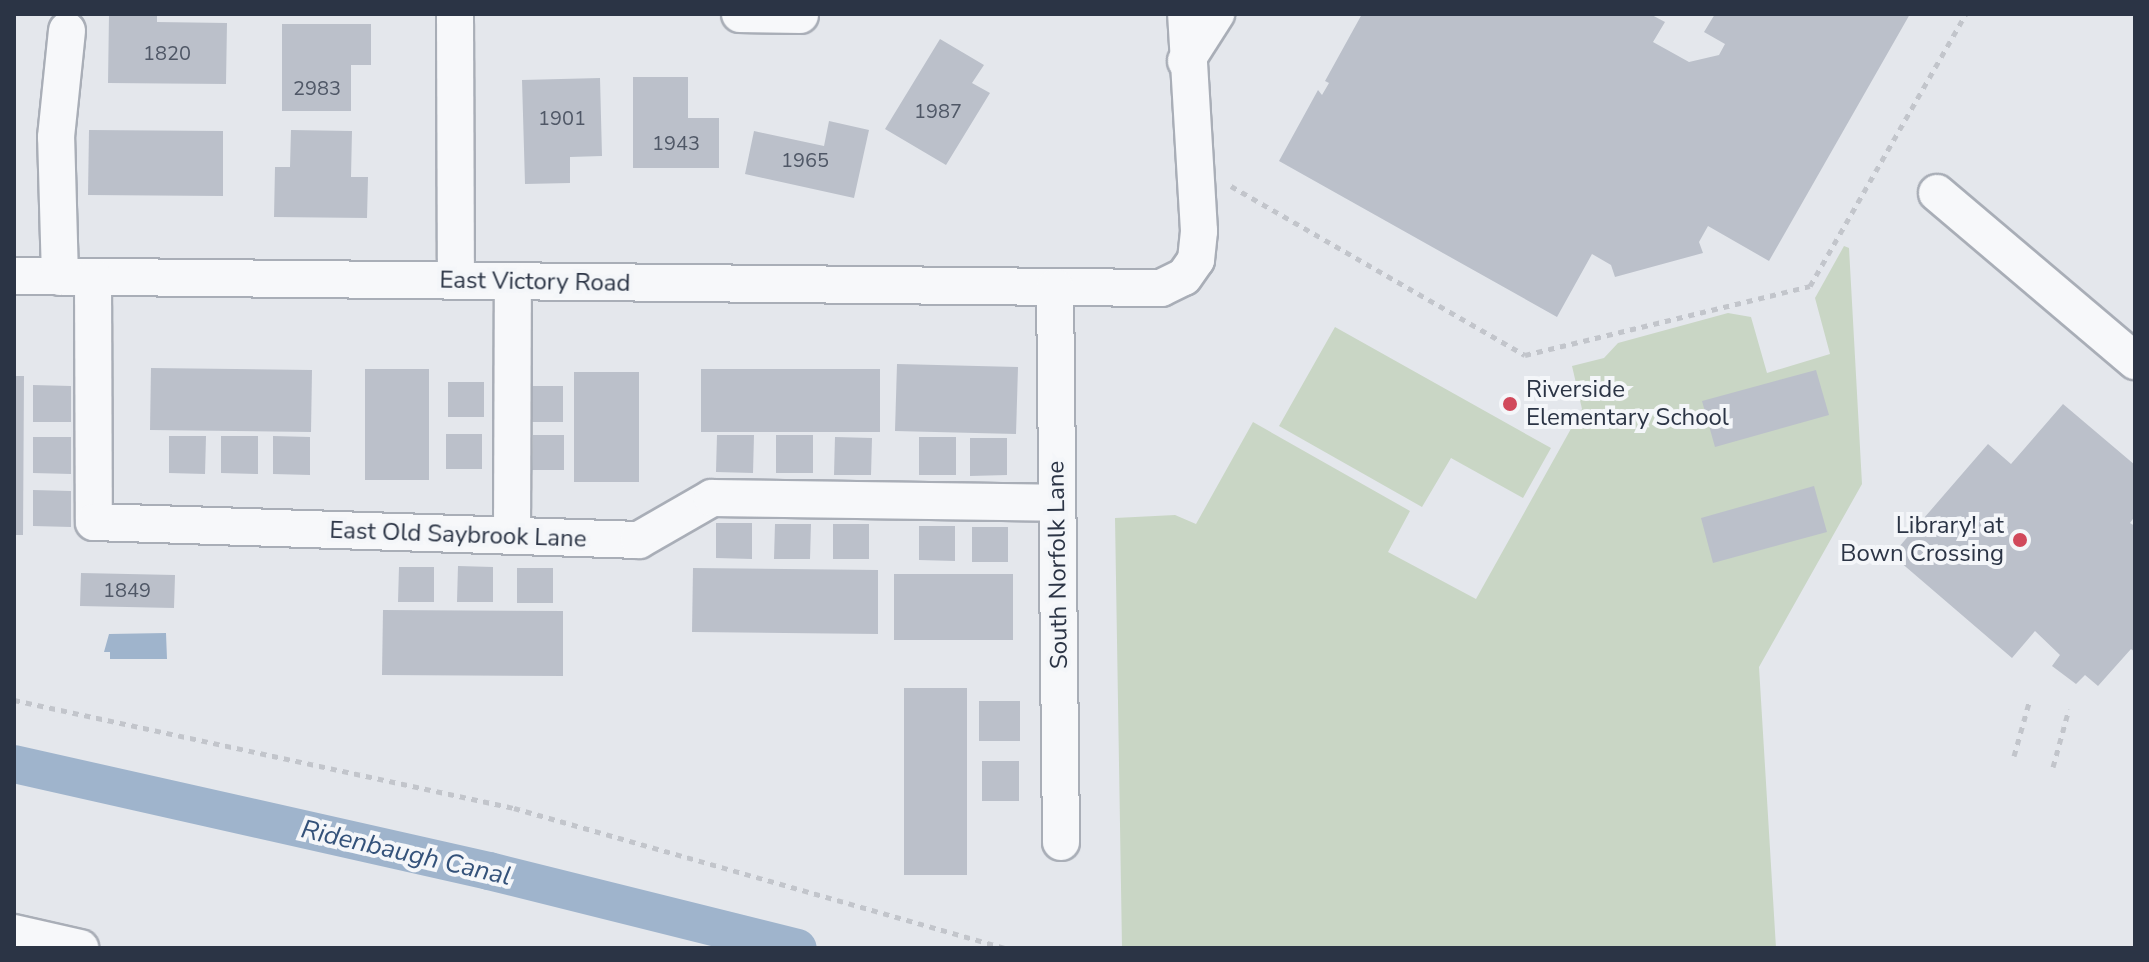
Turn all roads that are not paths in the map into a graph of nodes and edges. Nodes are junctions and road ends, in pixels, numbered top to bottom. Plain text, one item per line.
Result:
1 (455, 14) edge
2 (740, 14) edge
3 (1186, 14) edge
4 (1216, 14) edge
5 (800, 15) edge
6 (67, 31) dead end
7 (1186, 61) junction
8 (1937, 193) dead end
9 (14, 276) edge
10 (76, 277) junction
11 (456, 281) junction
12 (513, 282) junction
13 (1055, 287) junction
14 (2135, 361) edge
15 (1056, 503) junction
16 (512, 536) junction
17 (1061, 842) dead end
18 (14, 933) edge
19 (80, 948) edge

1 - 11 street
2 - 5 street
3 - 7 street
4 - 7 street
6 - 10 street
7 - 13 street, East Victory Road
8 - 14 street
9 - 10 street, East Victory Road
10 - 11 street, East Victory Road
10 - 16 street, East Old Saybrook Lane
11 - 12 street, East Victory Road
12 - 13 street, East Victory Road
12 - 16 street
13 - 15 street, South Norfolk Lane
15 - 16 street, East Old Saybrook Lane
15 - 17 street, South Norfolk Lane
18 - 19 street

